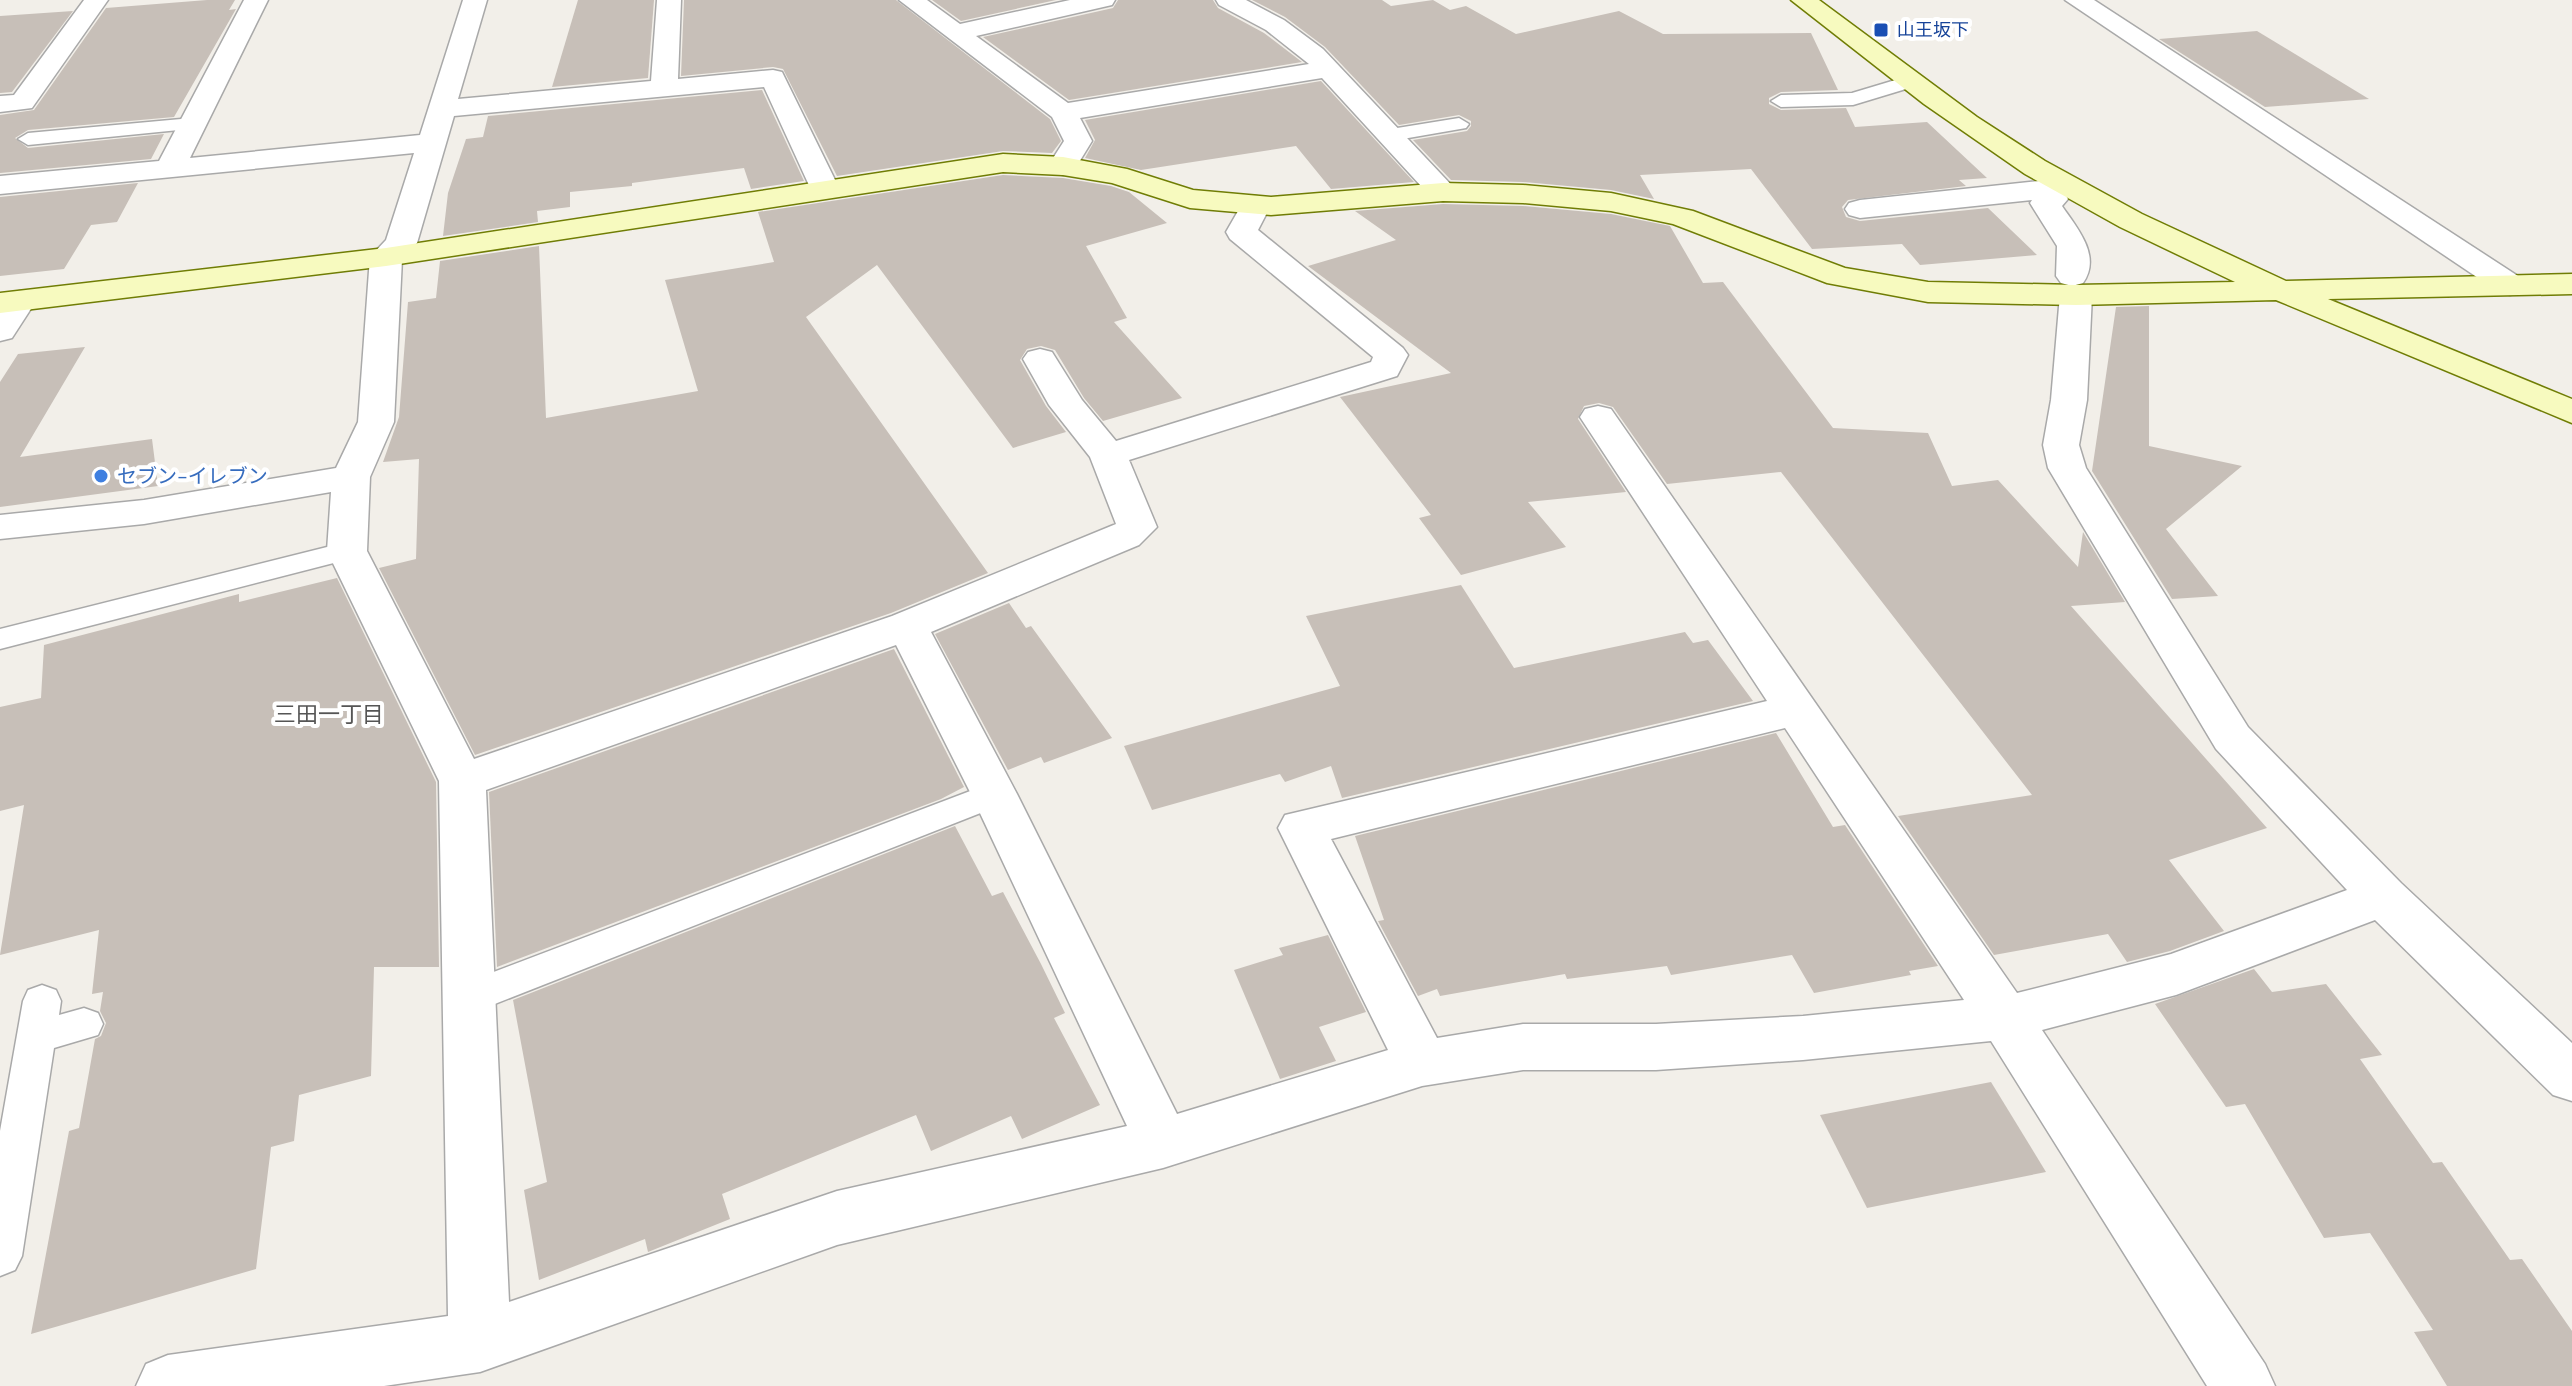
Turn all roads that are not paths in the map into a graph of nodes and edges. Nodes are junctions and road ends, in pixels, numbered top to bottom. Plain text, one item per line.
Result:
1 (96, 0) edge
2 (256, 0) edge
3 (475, 0) edge
4 (669, 0) edge
5 (911, 0) edge
6 (1103, 0) edge
7 (1228, 0) edge
8 (1803, 0) edge
9 (2077, 0) edge
10 (955, 33) junction
11 (1328, 69) junction
12 (1912, 81) junction
13 (664, 88) junction
14 (1781, 101) dead end
15 (0, 104) edge
16 (1063, 112) junction
17 (192, 124) junction
18 (1459, 124) dead end
19 (435, 126) junction
20 (1391, 135) junction
21 (28, 139) dead end
22 (1063, 166) junction
23 (170, 168) junction
24 (0, 185) edge
25 (824, 188) junction
26 (1443, 192) junction
27 (2061, 193) junction
28 (1256, 205) junction
29 (1860, 209) dead end
30 (386, 257) junction
31 (2572, 284) edge
32 (2510, 285) junction
33 (2074, 286) junction
34 (2281, 292) junction
35 (10, 302) edge
36 (0, 331) edge
37 (1040, 359) dead end
38 (2572, 412) edge
39 (1598, 417) dead end
40 (1108, 455) junction
41 (351, 477) junction
42 (0, 527) edge
43 (347, 551) junction
44 (907, 626) junction
45 (0, 639) edge
46 (1795, 710) junction
47 (462, 781) junction
48 (994, 794) junction
49 (2383, 897) junction
50 (468, 998) junction
51 (2005, 1018) junction
52 (84, 1024) dead end
53 (1422, 1063) junction
54 (2572, 1078) edge
55 (1163, 1143) junction
56 (0, 1256) edge
57 (480, 1342) junction
58 (168, 1386) edge
59 (2243, 1386) edge

1 - 15 street
2 - 17 street
3 - 19 street
4 - 13 street
5 - 10 street
6 - 10 street
7 - 11 street
8 - 12 street
9 - 32 street
10 - 16 street
11 - 16 street
11 - 20 street
12 - 14 lane
12 - 27 street
13 - 19 street
13 - 25 street
16 - 22 street
17 - 21 lane
17 - 23 street
18 - 20 lane
19 - 23 street
19 - 30 street
20 - 26 street
22 - 25 street
22 - 28 street
23 - 24 street
25 - 30 street
26 - 28 street
26 - 33 street
27 - 29 street
27 - 33 street
27 - 34 street
28 - 40 street
30 - 35 street
30 - 41 street
31 - 32 street
32 - 34 street
33 - 34 street
33 - 49 street
34 - 38 street
35 - 36 street
37 - 40 street
39 - 46 street
40 - 44 street
41 - 42 street
41 - 43 street
43 - 45 lane
43 - 47 street
44 - 47 street
44 - 48 street
46 - 51 street
46 - 53 street
47 - 50 street
48 - 50 lane
48 - 55 street
49 - 51 street
49 - 54 street
50 - 57 street
51 - 53 street
51 - 59 street
52 - 56 lane
53 - 55 street
55 - 57 street
57 - 58 street

